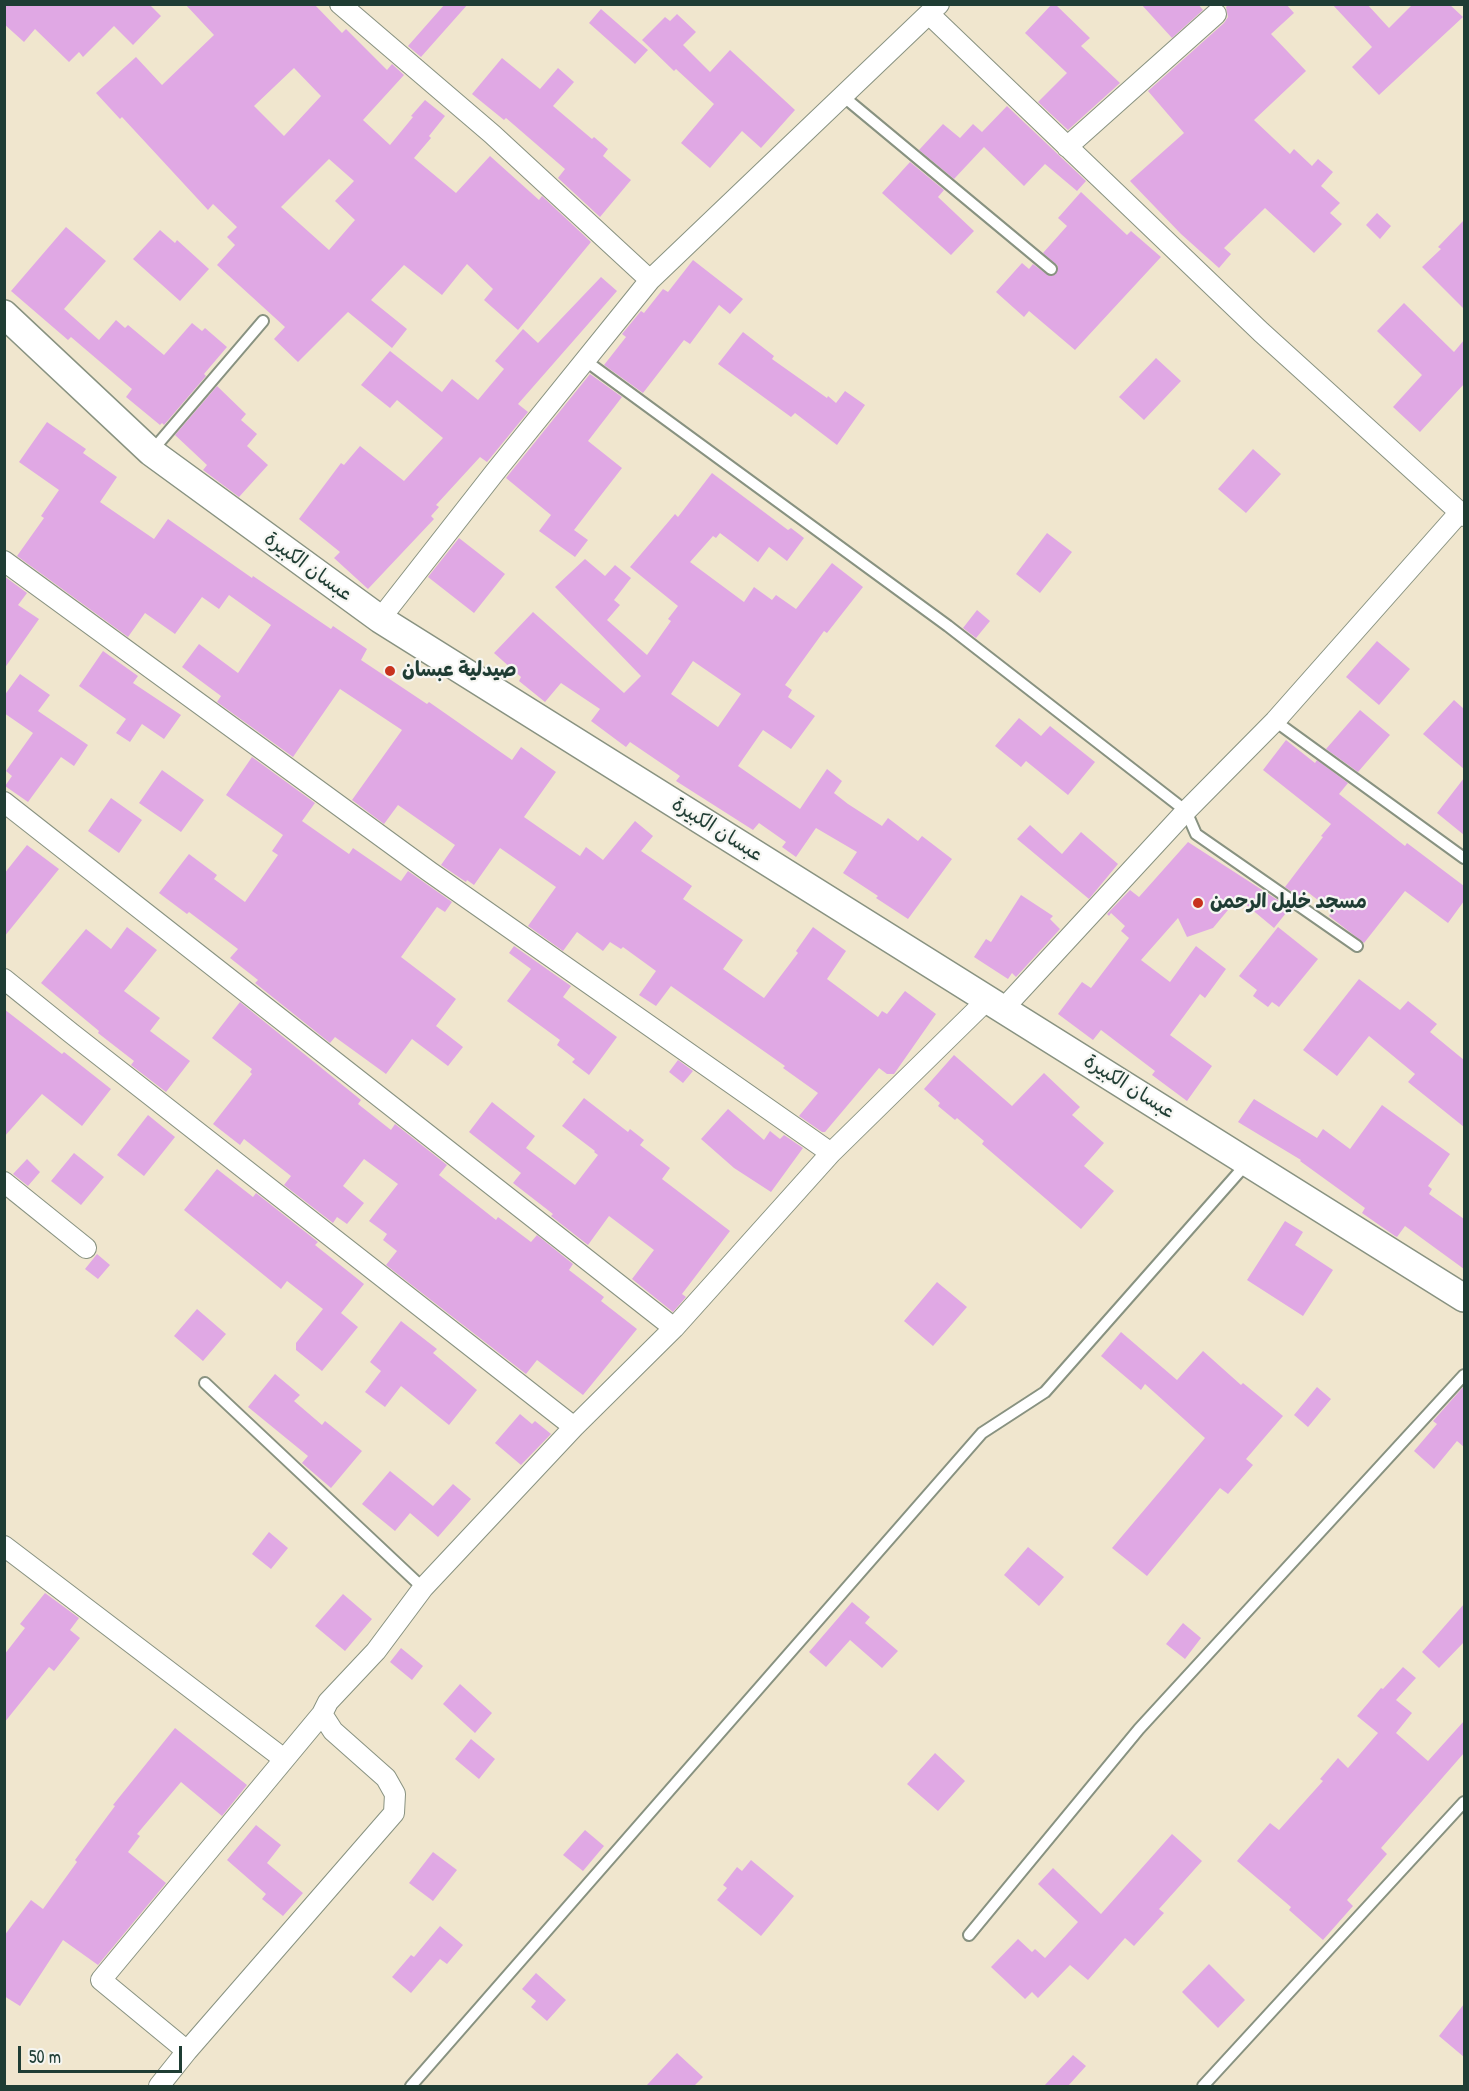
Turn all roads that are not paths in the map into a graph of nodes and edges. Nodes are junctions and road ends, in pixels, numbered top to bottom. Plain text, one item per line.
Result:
1 (340, 4) edge
2 (934, 9) edge
3 (1211, 9) edge
4 (844, 97) junction
5 (1067, 147) junction
6 (1051, 269) dead end
7 (650, 279) junction
8 (4, 314) edge
9 (263, 321) dead end
10 (586, 361) junction
11 (151, 452) junction
12 (1462, 514) edge
13 (4, 561) edge
14 (380, 619) junction
15 (1275, 721) junction
16 (4, 802) edge
17 (1186, 811) junction
18 (1464, 858) edge
19 (1357, 945) dead end
20 (4, 979) edge
21 (996, 1003) junction
22 (831, 1154) junction
23 (1248, 1162) junction
24 (4, 1182) edge
25 (86, 1248) dead end
26 (1464, 1298) edge
27 (674, 1328) junction
28 (1464, 1375) edge
29 (205, 1383) dead end
30 (574, 1428) junction
31 (4, 1546) edge
32 (423, 1588) junction
33 (322, 1714) junction
34 (284, 1759) junction
35 (1464, 1802) edge
36 (969, 1935) dead end
37 (187, 2051) junction
38 (159, 2086) edge
39 (411, 2086) edge
40 (1203, 2086) edge

1 - 7 street
2 - 4 street
2 - 5 street
3 - 5 street
4 - 6 lane
4 - 7 street
5 - 12 street
7 - 10 street
8 - 11 main road, عبسان الكبيرة
9 - 11 lane
10 - 14 street
10 - 17 lane
11 - 14 main road, عبسان الكبيرة
12 - 15 street
13 - 22 street
14 - 21 main road, عبسان الكبيرة
15 - 17 street
15 - 18 lane
16 - 27 street
17 - 19 lane
17 - 21 street
20 - 30 street
21 - 22 street
21 - 23 main road, عبسان الكبيرة
22 - 27 street
23 - 26 main road, عبسان الكبيرة
23 - 39 lane
24 - 25 street
27 - 30 street
28 - 36 lane
29 - 32 lane
30 - 32 street
31 - 34 street
32 - 33 street
33 - 34 street
33 - 37 street
34 - 37 street
35 - 40 lane
37 - 38 street

